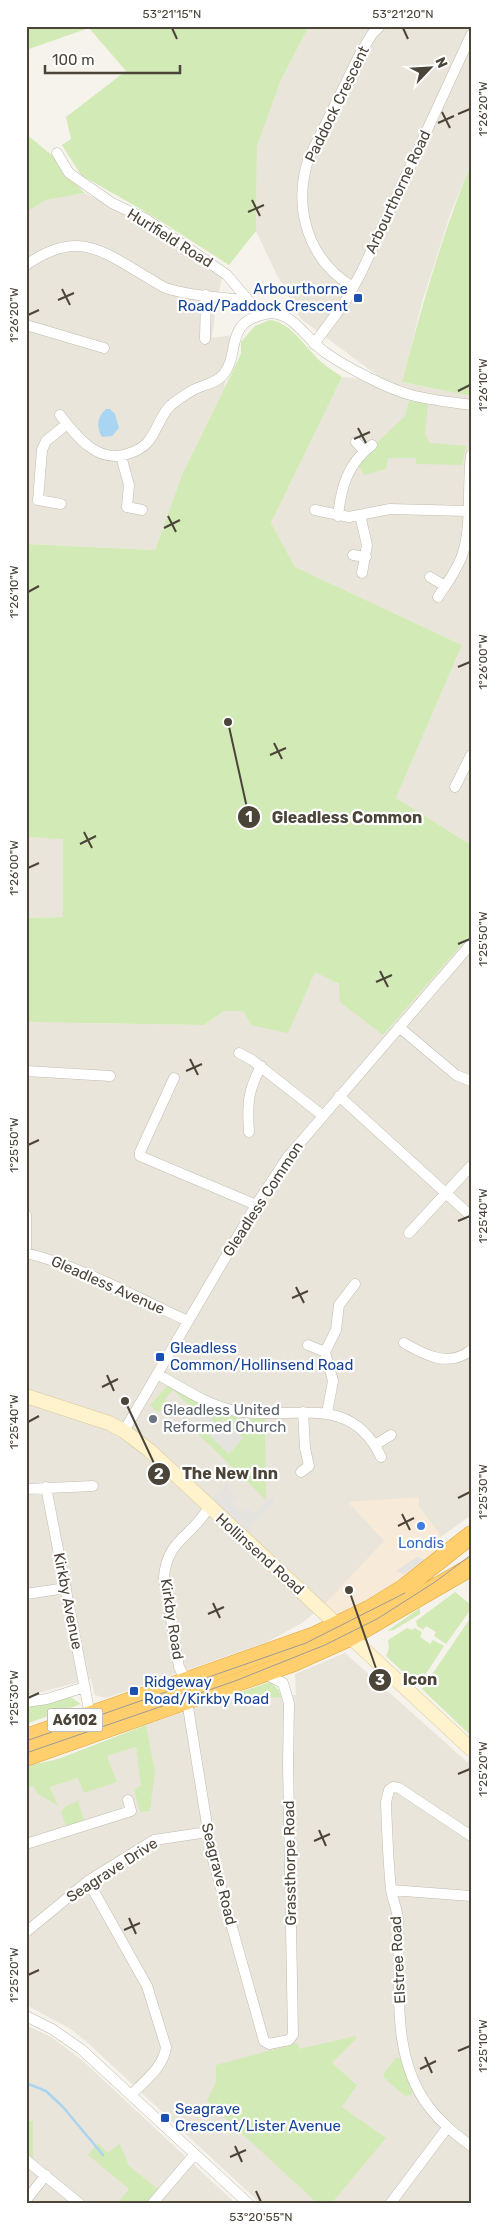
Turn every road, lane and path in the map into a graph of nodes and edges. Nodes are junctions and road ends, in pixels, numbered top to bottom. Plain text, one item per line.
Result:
1 (380, 26) edge
2 (471, 34) edge
3 (57, 153) dead end
4 (26, 265) edge
5 (353, 287) junction
6 (206, 295) junction
7 (249, 301) junction
8 (265, 314) junction
9 (26, 325) edge
10 (205, 339) dead end
11 (314, 344) junction
12 (104, 348) dead end
13 (471, 405) edge
14 (60, 416) dead end
15 (67, 424) junction
16 (356, 442) dead end
17 (120, 456) junction
18 (470, 462) edge
19 (61, 504) dead end
20 (142, 510) dead end
21 (315, 510) dead end
22 (468, 511) junction
23 (360, 515) junction
24 (338, 516) junction
25 (353, 555) dead end
26 (366, 557) junction
27 (362, 573) dead end
28 (430, 578) dead end
29 (445, 586) junction
30 (438, 597) dead end
31 (471, 755) edge
32 (455, 787) dead end
33 (471, 944) edge
34 (399, 1027) junction
35 (239, 1053) dead end
36 (261, 1066) junction
37 (26, 1071) edge
38 (110, 1076) dead end
39 (174, 1078) dead end
40 (471, 1081) edge
41 (339, 1096) junction
42 (322, 1115) junction
43 (249, 1132) dead end
44 (140, 1156) junction
45 (136, 1166) dead end
46 (471, 1166) edge
47 (445, 1192) junction
48 (256, 1205) junction
49 (26, 1215) edge
50 (471, 1216) edge
51 (409, 1233) dead end
52 (26, 1248) edge
53 (26, 1253) edge
54 (354, 1284) dead end
55 (188, 1322) junction
56 (404, 1343) dead end
57 (308, 1345) dead end
58 (471, 1350) edge
59 (326, 1352) junction
60 (157, 1374) junction
61 (26, 1396) edge
62 (303, 1412) junction
63 (327, 1413) junction
64 (124, 1431) junction
65 (391, 1435) dead end
66 (375, 1445) junction
67 (381, 1457) dead end
68 (301, 1472) dead end
69 (93, 1486) dead end
70 (46, 1487) junction
71 (26, 1489) edge
72 (209, 1507) junction
73 (471, 1535) edge
74 (471, 1567) edge
75 (66, 1588) junction
76 (26, 1594) edge
77 (343, 1631) junction
78 (264, 1674) junction
79 (192, 1680) junction
80 (85, 1687) junction
81 (187, 1701) junction
82 (26, 1702) edge
83 (90, 1715) junction
84 (26, 1738) edge
85 (471, 1748) edge
86 (26, 1757) edge
87 (128, 1800) dead end
88 (208, 1832) junction
89 (471, 1836) edge
90 (26, 1844) edge
91 (88, 1881) junction
92 (391, 1890) junction
93 (471, 1896) edge
94 (26, 1932) edge
95 (26, 2016) edge
96 (266, 2043) joint
97 (131, 2095) junction
98 (447, 2128) junction
99 (471, 2146) edge
100 (195, 2154) junction
101 (26, 2160) edge
102 (46, 2175) junction
103 (26, 2200) edge
104 (80, 2204) edge
105 (152, 2204) edge
106 (249, 2204) edge
107 (390, 2204) edge

1 - 5 street, Paddock Crescent
2 - 5 street, Arbourthorne Road
3 - 7 street, Hurlfield Road
4 - 6 street
5 - 11 street, Arbourthorne Road
6 - 7 street
6 - 10 street
7 - 8 street, Hurlfield Road
8 - 11 street, Hurlfield Road
8 - 17 street
9 - 12 street
11 - 13 street, Hurlfield Road
14 - 15 street
15 - 17 street
15 - 19 street
16 - 24 street
17 - 20 street
18 - 22 street
21 - 24 street
22 - 23 street
22 - 29 street
23 - 24 street
23 - 26 street
25 - 26 street
26 - 27 street
28 - 29 street
29 - 30 street
31 - 32 street
33 - 34 street, Gleadless Common
34 - 40 street
34 - 41 street, Gleadless Common
35 - 36 street
36 - 42 street
36 - 43 street
37 - 38 street
39 - 44 street
41 - 42 street, Gleadless Common
41 - 47 street
42 - 48 street, Gleadless Common
44 - 45 street
44 - 48 street
46 - 47 street
47 - 50 street
47 - 51 street
48 - 55 street, Gleadless Common
49 - 52 street
53 - 55 street, Gleadless Avenue
54 - 59 street
55 - 60 street, Gleadless Common
56 - 58 street
57 - 59 street
59 - 63 street
60 - 62 street
60 - 64 street, Gleadless Common
61 - 64 main road, Hollinsend Road
62 - 63 street
62 - 68 street
63 - 66 street
64 - 72 main road, Hollinsend Road
65 - 66 street
66 - 67 street
69 - 70 street
70 - 71 street
70 - 75 street, Kirkby Avenue
72 - 77 main road, Hollinsend Road
72 - 79 street, Kirkby Road
73 - 77 highway, A6102
74 - 77 highway, A6102
75 - 76 street
75 - 80 street, Kirkby Avenue
77 - 78 highway, A6102
77 - 79 highway, A6102
77 - 85 main road, Hollinsend Road
78 - 81 highway, A6102
78 - 96 street, Grassthorpe Road
79 - 83 highway, A6102
80 - 82 street
80 - 83 street, Kirkby Avenue
81 - 86 highway, A6102
81 - 88 street, Seagrave Road
83 - 84 highway, A6102
87 - 90 street
88 - 91 street, Seagrave Drive
88 - 96 street, Seagrave Road
89 - 92 street, Elstree Road
91 - 94 street, Seagrave Drive
91 - 97 street
92 - 93 street
92 - 98 street, Elstree Road
95 - 97 street
97 - 100 street
98 - 99 street, Elstree Road
98 - 107 street
100 - 105 street
100 - 106 street
101 - 102 street
102 - 103 street
102 - 104 street

